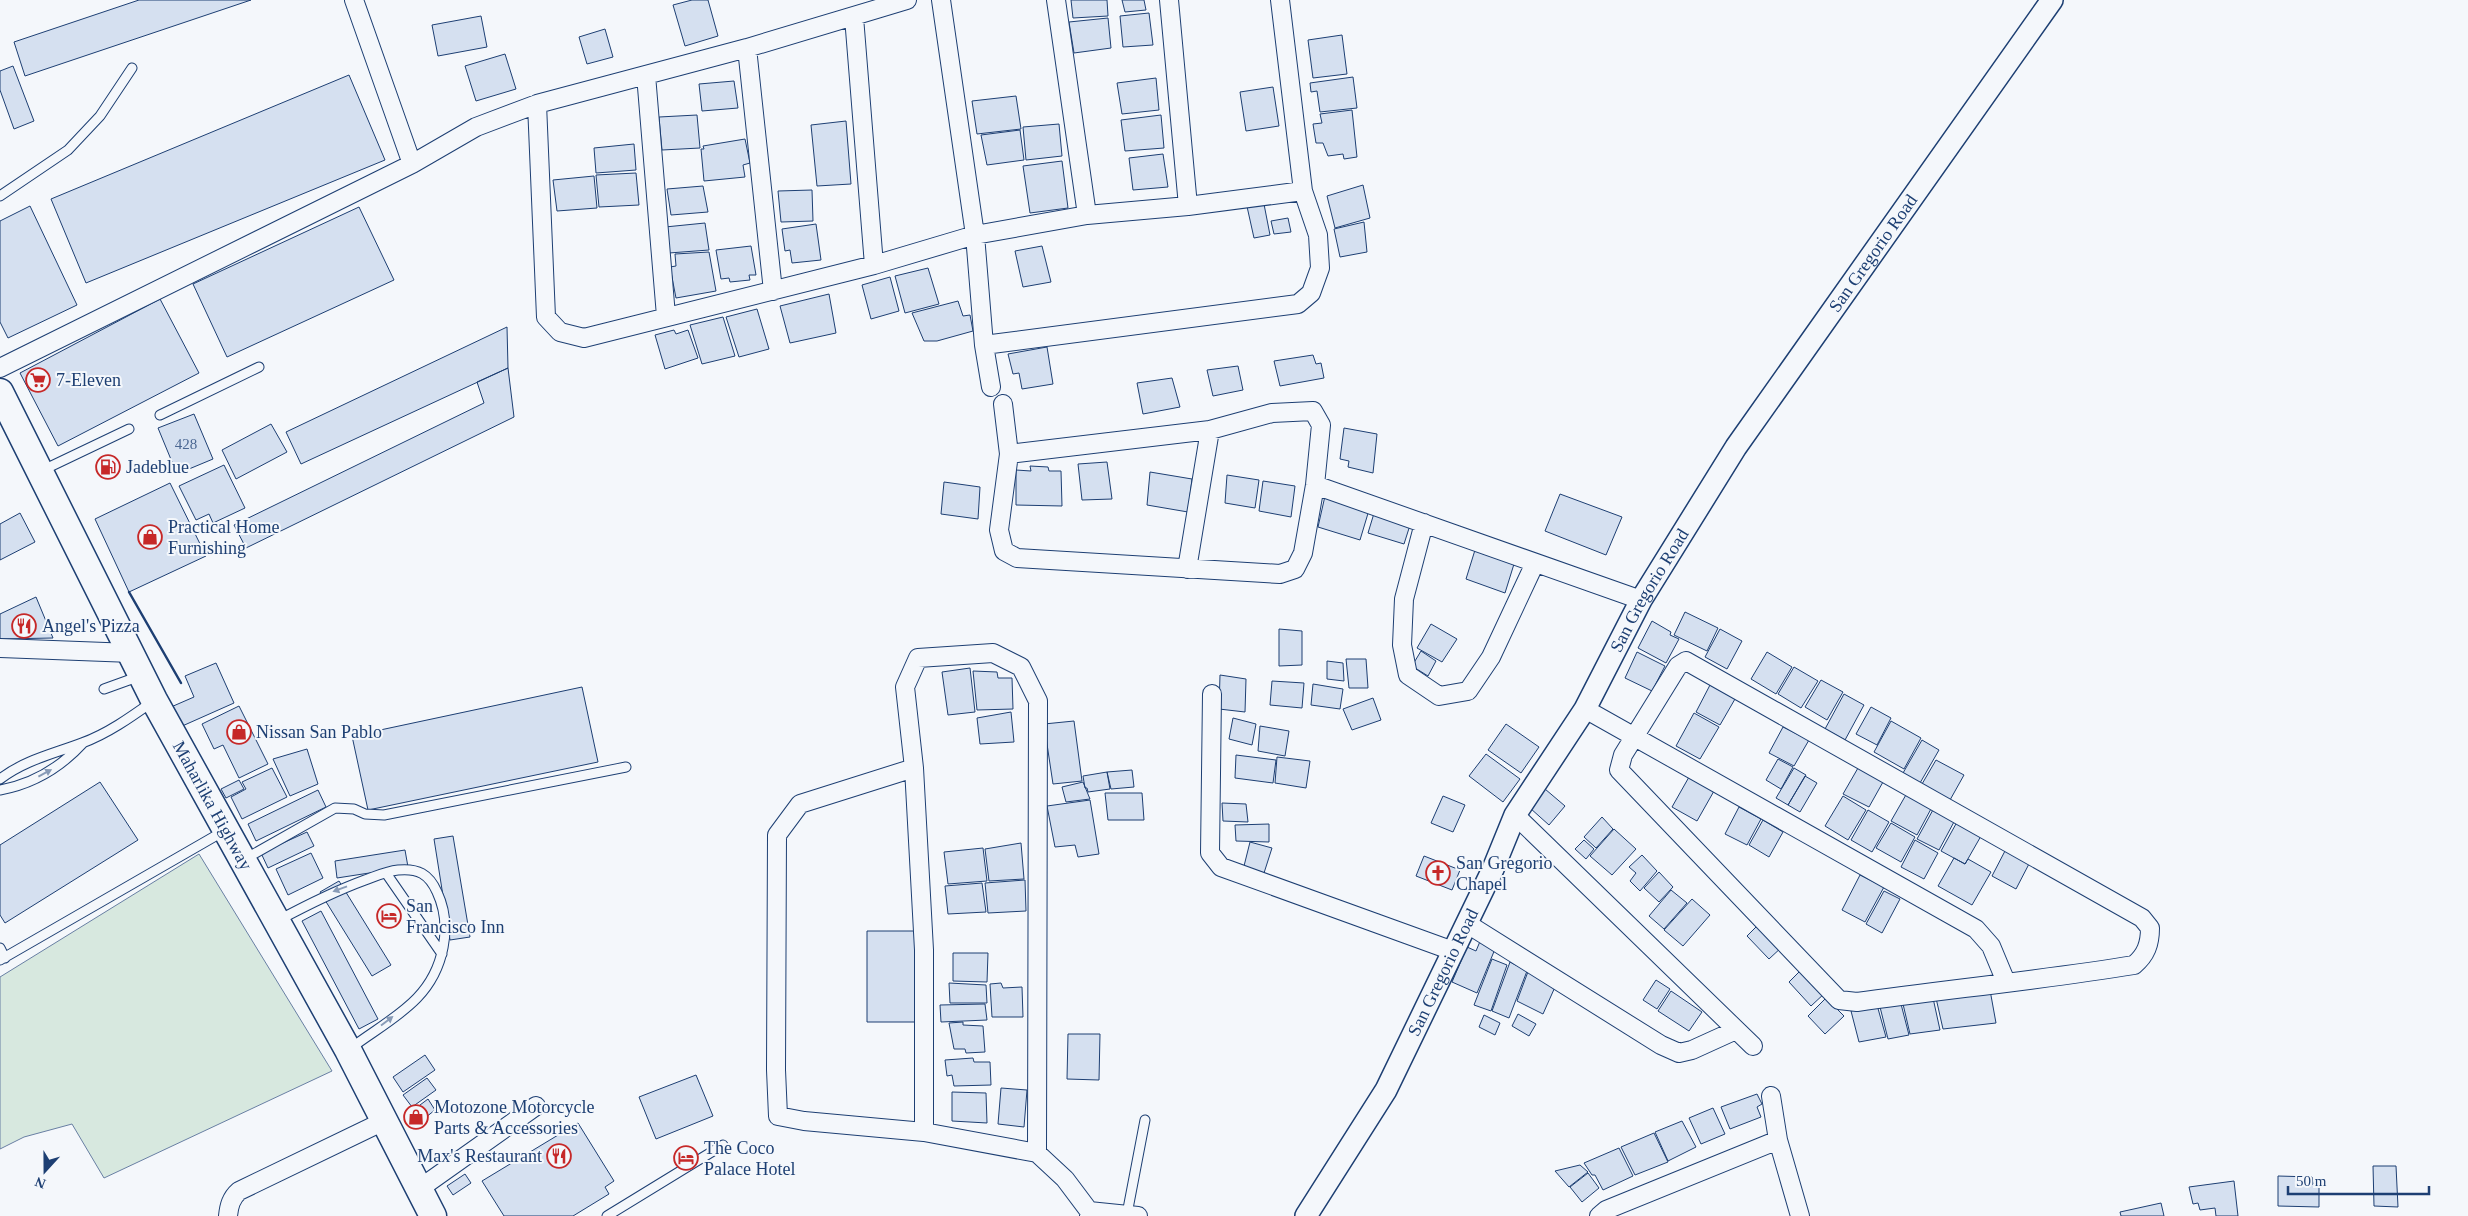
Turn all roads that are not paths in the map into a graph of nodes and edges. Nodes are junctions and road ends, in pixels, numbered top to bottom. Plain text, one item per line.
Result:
1 (354, 0) edge
2 (907, 0) edge
3 (940, 0) edge
4 (1056, 0) edge
5 (1169, 0) edge
6 (1280, 0) edge
7 (2052, 0) edge
8 (854, 16) junction
9 (747, 48) junction
10 (132, 68) dead end
11 (646, 76) junction
12 (537, 104) junction
13 (412, 164) junction
14 (1303, 191) junction
15 (0, 196) edge
16 (1188, 206) junction
17 (1087, 215) junction
18 (974, 235) junction
19 (874, 265) junction
20 (773, 291) junction
21 (666, 316) junction
22 (984, 344) junction
23 (259, 367) dead end
24 (0, 368) edge
25 (991, 387) dead end
26 (0, 392) edge
27 (1004, 404) dead end
28 (160, 415) dead end
29 (129, 429) dead end
30 (1210, 430) junction
31 (1009, 454) junction
32 (40, 471) junction
33 (1315, 485) junction
34 (1424, 524) junction
35 (1535, 563) junction
36 (1187, 569) junction
37 (1642, 600) junction
38 (0, 648) edge
39 (137, 664) junction
40 (104, 690) dead end
41 (1212, 694) dead end
42 (154, 700) junction
43 (1585, 709) junction
44 (1635, 736) junction
45 (83, 743) junction
46 (626, 767) dead end
47 (914, 768) junction
48 (0, 779) edge
49 (0, 790) edge
50 (1515, 815) junction
51 (226, 830) junction
52 (243, 860) junction
53 (386, 872) junction
54 (276, 921) junction
55 (1466, 923) junction
56 (0, 948) edge
57 (1453, 951) junction
58 (442, 954) junction
59 (3, 959) edge
60 (2006, 982) junction
61 (1736, 1030) junction
62 (1753, 1046) dead end
63 (348, 1050) junction
64 (1771, 1096) dead end
65 (536, 1106) dead end
66 (1145, 1120) dead end
67 (384, 1121) junction
68 (924, 1132) junction
69 (1778, 1140) junction
70 (723, 1144) dead end
71 (1037, 1153) junction
72 (419, 1189) junction
73 (1089, 1213) edge
74 (1132, 1215) edge
75 (228, 1216) edge
76 (432, 1216) edge
77 (607, 1216) edge
78 (1306, 1216) edge
79 (1599, 1216) edge
80 (1800, 1216) edge

1 - 13 street
2 - 8 street
3 - 18 street
4 - 17 street
5 - 16 street
6 - 14 street
7 - 37 street, San Gregorio Road
8 - 9 street
8 - 19 street
9 - 11 street
9 - 20 street
10 - 15 lane
11 - 12 street
11 - 21 street
12 - 13 street
12 - 21 street
13 - 24 street
14 - 16 street
14 - 22 street
16 - 17 street
17 - 18 street
18 - 19 street
18 - 22 street
19 - 20 street
20 - 21 street
22 - 25 street
23 - 28 lane
26 - 32 main road, Maharlika Highway
27 - 31 street
29 - 32 lane
30 - 31 street
30 - 33 street
30 - 36 street
31 - 36 street
32 - 39 main road, Maharlika Highway
33 - 34 street
33 - 36 street
34 - 35 street
34 - 35 street
35 - 37 street
37 - 43 street, San Gregorio Road
38 - 39 street
39 - 40 lane
39 - 42 main road, Maharlika Highway
41 - 57 street
42 - 45 lane
42 - 51 main road, Maharlika Highway
43 - 44 street
43 - 50 street, San Gregorio Road
44 - 60 street
44 - 60 street
44 - 60 street
45 - 48 lane
49 -> 45 lane
46 - 52 lane
47 - 68 street
47 - 68 street
47 - 71 street
50 - 55 street, San Gregorio Road
50 - 61 street
51 - 52 main road, Maharlika Highway
51 - 59 lane
52 - 54 main road, Maharlika Highway
53 -> 54 lane
53 - 58 lane
53 - 58 lane
54 - 63 main road, Maharlika Highway
55 - 57 street, San Gregorio Road
55 - 61 street
56 - 59 lane
57 - 78 street, San Gregorio Road
63 -> 58 lane
61 - 62 street
63 - 67 main road, Maharlika Highway
64 - 69 street
65 - 72 street
66 - 74 lane
67 - 72 main road, Maharlika Highway
67 - 75 street
68 - 71 street
69 - 79 street
69 - 80 street
70 - 77 lane
71 - 73 street
72 - 76 main road, Maharlika Highway
73 - 74 street

